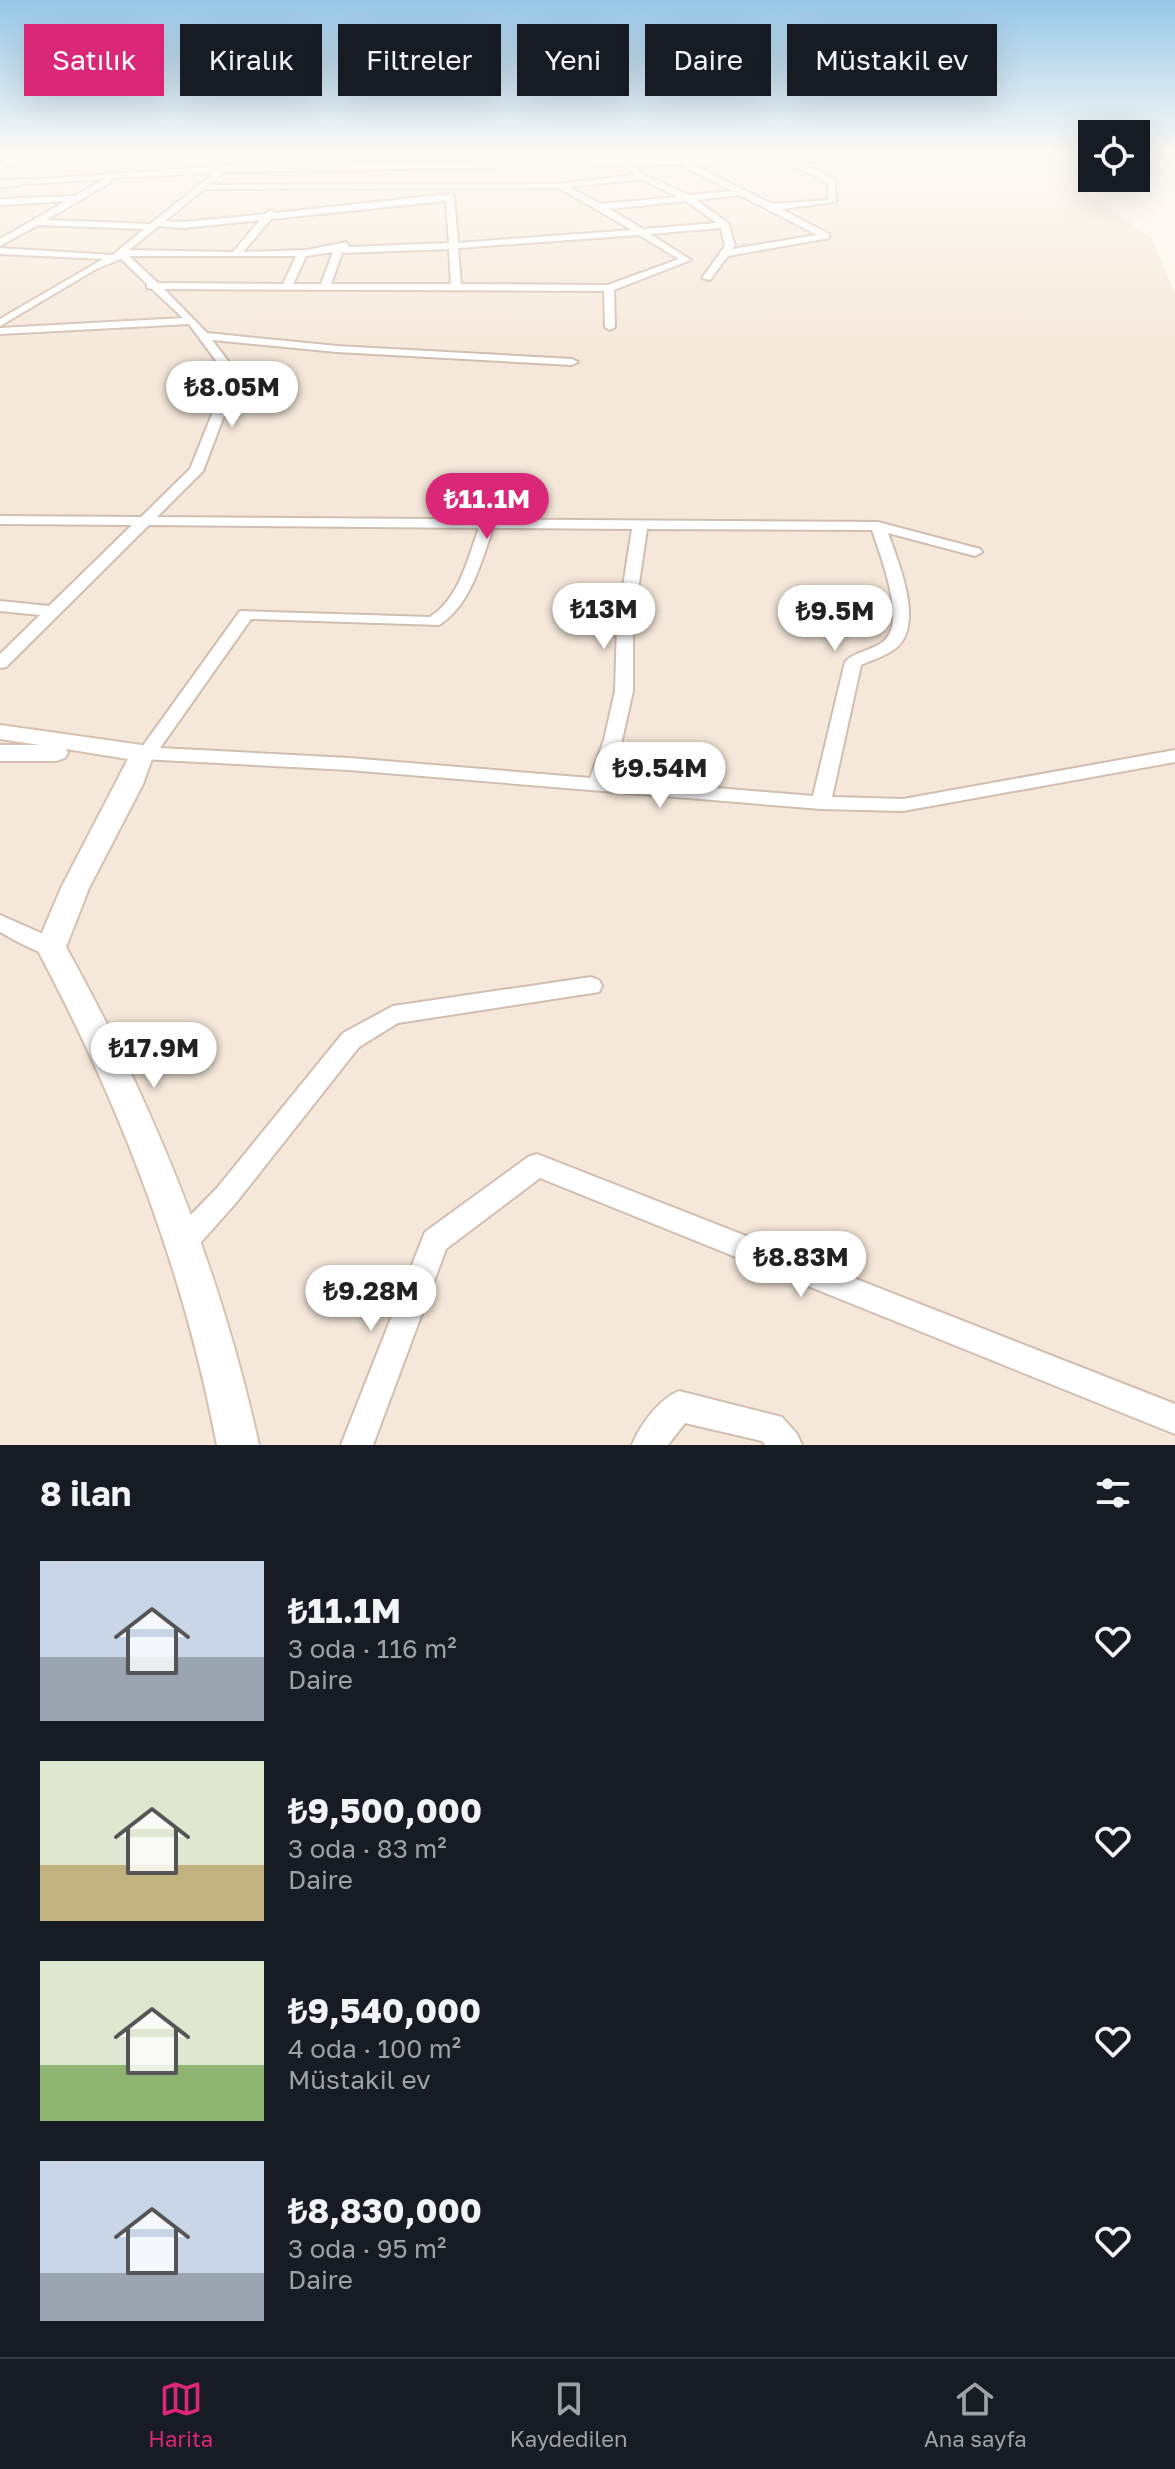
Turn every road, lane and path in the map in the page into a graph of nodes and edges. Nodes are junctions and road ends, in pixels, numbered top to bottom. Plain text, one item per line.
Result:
1 (36, 222) edge
2 (53, 222) edge
3 (159, 222) edge
4 (208, 222) edge
5 (263, 222) edge
6 (451, 222) edge
7 (628, 222) edge
8 (721, 222) edge
9 (800, 222) edge
10 (156, 225) junction
11 (725, 225) junction
12 (643, 231) junction
13 (0, 243) edge
14 (452, 245) junction
15 (342, 248) junction
16 (0, 251) edge
17 (303, 251) junction
18 (728, 253) junction
19 (121, 254) junction
20 (236, 254) junction
21 (707, 278) dead end
22 (151, 286) junction
23 (286, 287) junction
24 (325, 287) junction
25 (456, 287) junction
26 (609, 288) junction
27 (192, 321) junction
28 (0, 323) edge
29 (610, 327) dead end
30 (0, 331) edge
31 (204, 336) junction
32 (572, 362) dead end
33 (0, 520) edge
34 (146, 520) junction
35 (488, 522) junction
36 (640, 524) junction
37 (878, 526) junction
38 (975, 552) dead end
39 (0, 606) edge
40 (53, 611) junction
41 (0, 663) edge
42 (0, 732) edge
43 (0, 753) edge
44 (145, 753) junction
45 (1175, 756) edge
46 (597, 784) junction
47 (821, 803) junction
48 (0, 923) edge
49 (51, 947) junction
50 (591, 986) dead end
51 (184, 1241) junction
52 (1175, 1419) edge
53 (238, 1445) edge
54 (357, 1445) edge
55 (648, 1445) edge
56 (786, 1445) edge

1 - 13 street
2 - 10 street
3 - 10 street
4 - 10 street
5 - 20 street
6 - 14 street
7 - 12 street
8 - 11 street
9 - 18 street
10 - 19 street
11 - 12 street
11 - 18 street
12 - 14 street
12 - 26 street
14 - 15 street
14 - 25 street
15 - 17 street
15 - 24 street
16 - 19 street
17 - 20 street
17 - 23 street
18 - 21 street
19 - 20 street
19 - 22 street
19 - 28 street
22 - 23 street
22 - 27 street
23 - 24 street
24 - 25 street
25 - 26 street
26 - 29 street
27 - 30 street
27 - 31 street
31 - 32 street
31 - 34 street
33 - 34 street
34 - 35 street
34 - 40 street
35 - 36 street
35 - 44 street
36 - 37 street
36 - 46 street
37 - 38 street
37 - 47 street
39 - 40 street
40 - 41 street
42 - 44 street
43 - 44 street
44 - 46 street
44 - 49 street
45 - 47 street
46 - 47 street
48 - 49 street
49 - 51 street
50 - 51 street
51 - 53 street
52 - 54 street
55 - 56 street

